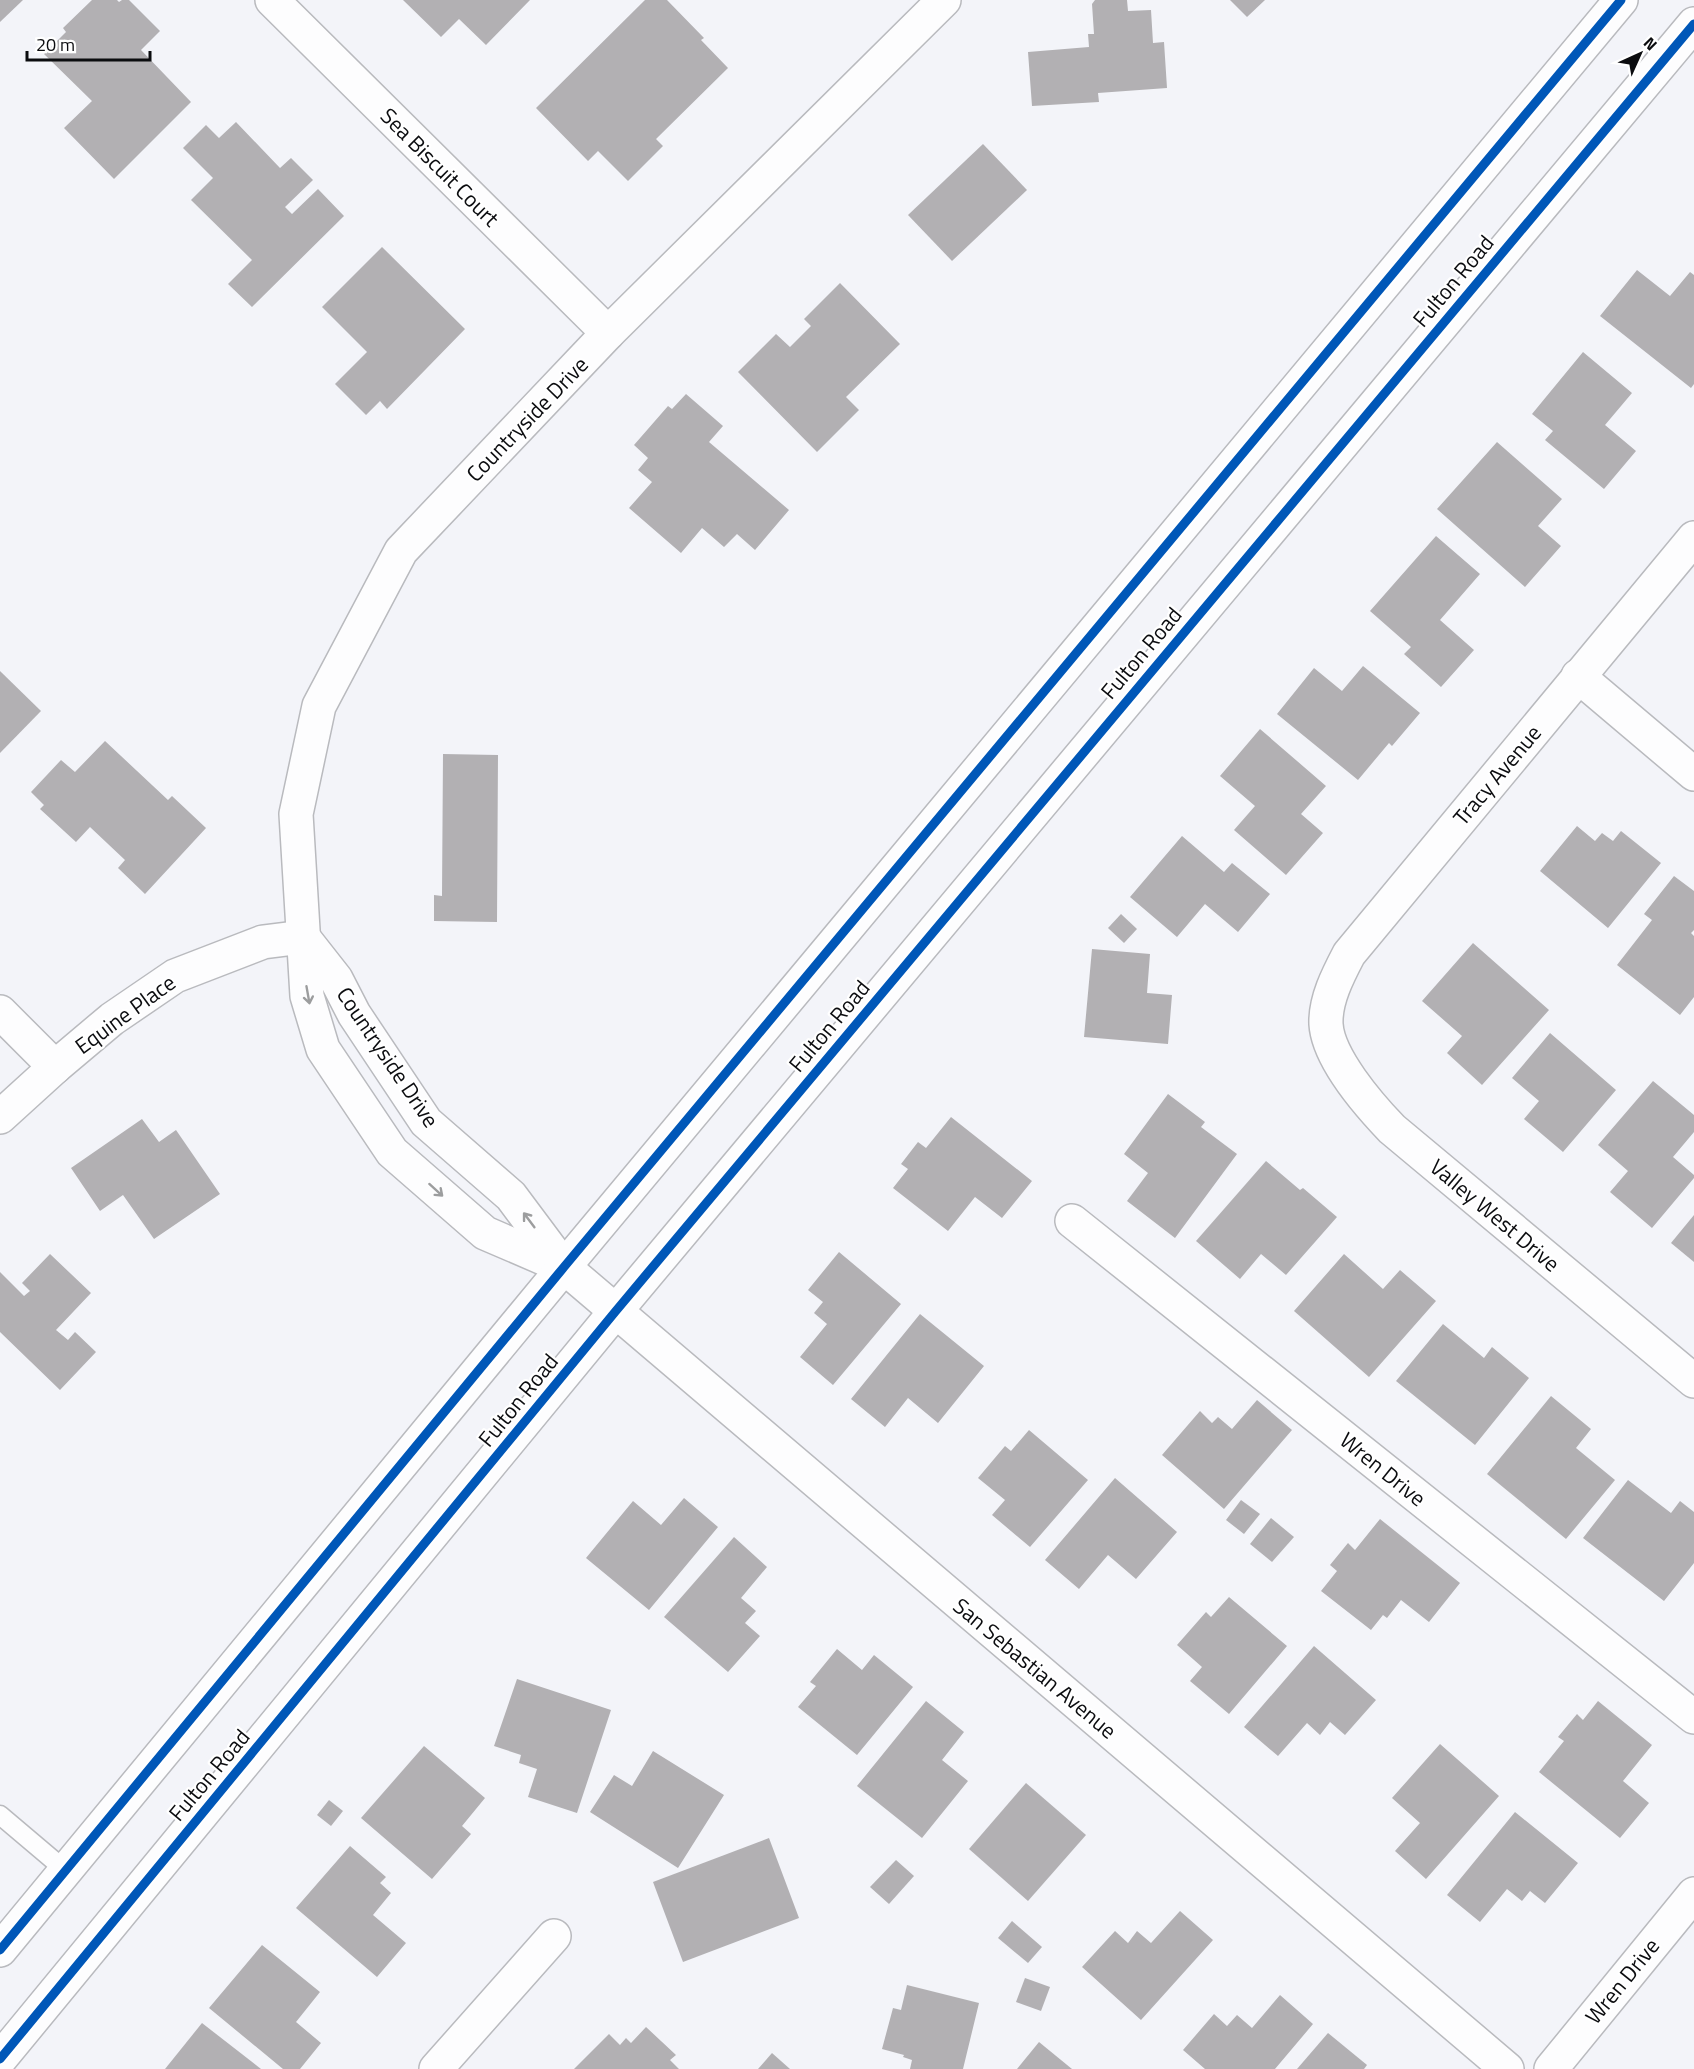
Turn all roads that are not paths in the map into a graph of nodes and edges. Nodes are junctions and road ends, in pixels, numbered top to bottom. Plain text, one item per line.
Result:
1 (272, 0) edge
2 (944, 0) edge
3 (1621, 0) edge
4 (1694, 24) edge
5 (608, 333) junction
6 (1694, 538) edge
7 (1578, 676) junction
8 (1694, 774) edge
9 (303, 937) junction
10 (0, 1012) edge
11 (1326, 1025) joint
12 (55, 1067) junction
13 (0, 1117) edge
14 (426, 1122) junction
15 (392, 1152) junction
16 (1072, 1221) dead end
17 (564, 1267) junction
18 (615, 1312) junction
19 (1694, 1381) edge
20 (1694, 1717) edge
21 (0, 1815) edge
22 (65, 1870) junction
23 (1694, 1894) edge
24 (554, 1936) dead end
25 (0, 1950) edge
26 (0, 2059) edge
27 (435, 2069) edge
28 (1507, 2069) edge
29 (1551, 2069) edge

1 - 5 street, Sea Biscuit Court
2 - 5 street, Countryside Drive
3 - 17 street
4 - 18 street, Fulton Road
5 - 9 street, Countryside Drive
6 - 7 street, Tracy Avenue
7 - 8 street
7 - 11 street, Tracy Avenue
9 - 12 street, Equine Place
9 - 14 street, Countryside Drive
9 -> 15 street, Countryside Drive
10 - 12 street
11 - 19 street, Valley West Drive
12 - 13 street, Equine Place
14 - 15 street
17 -> 14 street, Countryside Drive
15 -> 17 street, Countryside Drive
16 - 20 street, Wren Drive
17 - 18 street, San Sebastian Avenue
17 - 22 street
18 - 26 street, Fulton Road
18 - 28 street, San Sebastian Avenue
21 - 22 lane
22 - 25 street
23 - 29 street, Wren Drive
24 - 27 street

